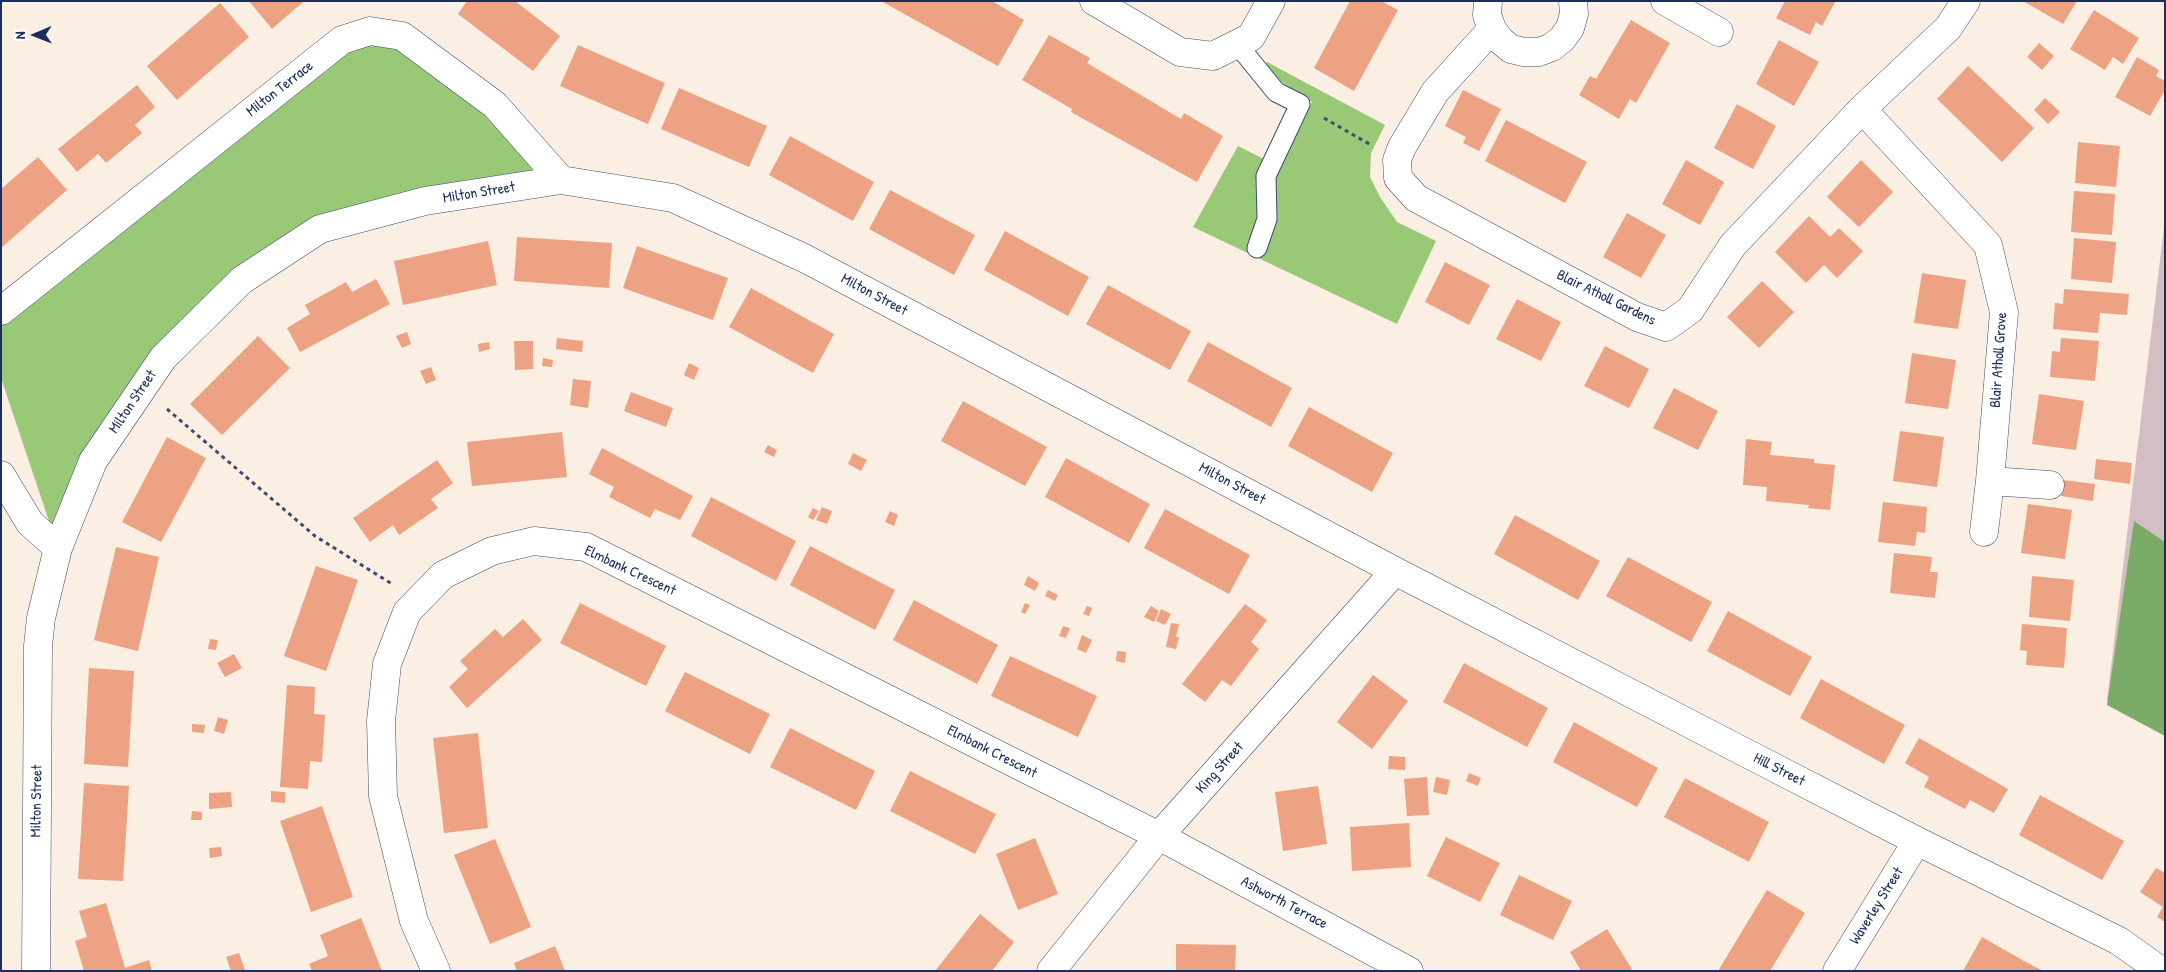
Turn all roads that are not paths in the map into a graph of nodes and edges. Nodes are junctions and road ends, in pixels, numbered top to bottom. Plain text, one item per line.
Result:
1 (1094, 1) edge
2 (1271, 1) edge
3 (1488, 1) edge
4 (1573, 1) edge
5 (1665, 1) edge
6 (1966, 1) edge
7 (1492, 29) junction
8 (1719, 32) dead end
9 (1244, 40) junction
10 (1862, 109) junction
11 (562, 180) junction
12 (1257, 248) dead end
13 (1, 311) edge
14 (1, 476) edge
15 (1990, 481) junction
16 (2050, 485) dead end
17 (1984, 532) dead end
18 (58, 548) junction
19 (1395, 571) junction
20 (1159, 836) junction
21 (1917, 842) junction
22 (36, 971) edge
23 (436, 971) edge
24 (1051, 971) edge
25 (1409, 971) edge
26 (1837, 971) edge
27 (2161, 971) edge

1 - 9 street
2 - 9 street
3 - 7 street
4 - 7 street
5 - 8 street
6 - 10 street, Blair Atholl Gardens
7 - 10 street, Blair Atholl Gardens
9 - 12 lane
10 - 15 street, Blair Atholl Grove
11 - 13 street, Milton Terrace
11 - 18 street, Milton Street
11 - 19 street, Milton Street
14 - 18 street
15 - 16 street
15 - 17 street, Blair Atholl Grove
18 - 22 street, Milton Street
19 - 20 street, King Street
19 - 21 street, Hill Street
20 - 23 street, Elmbank Crescent
20 - 24 street, King Street
20 - 25 street, Ashworth Terrace
21 - 26 street, Waverley Street
21 - 27 street, Hill Street

